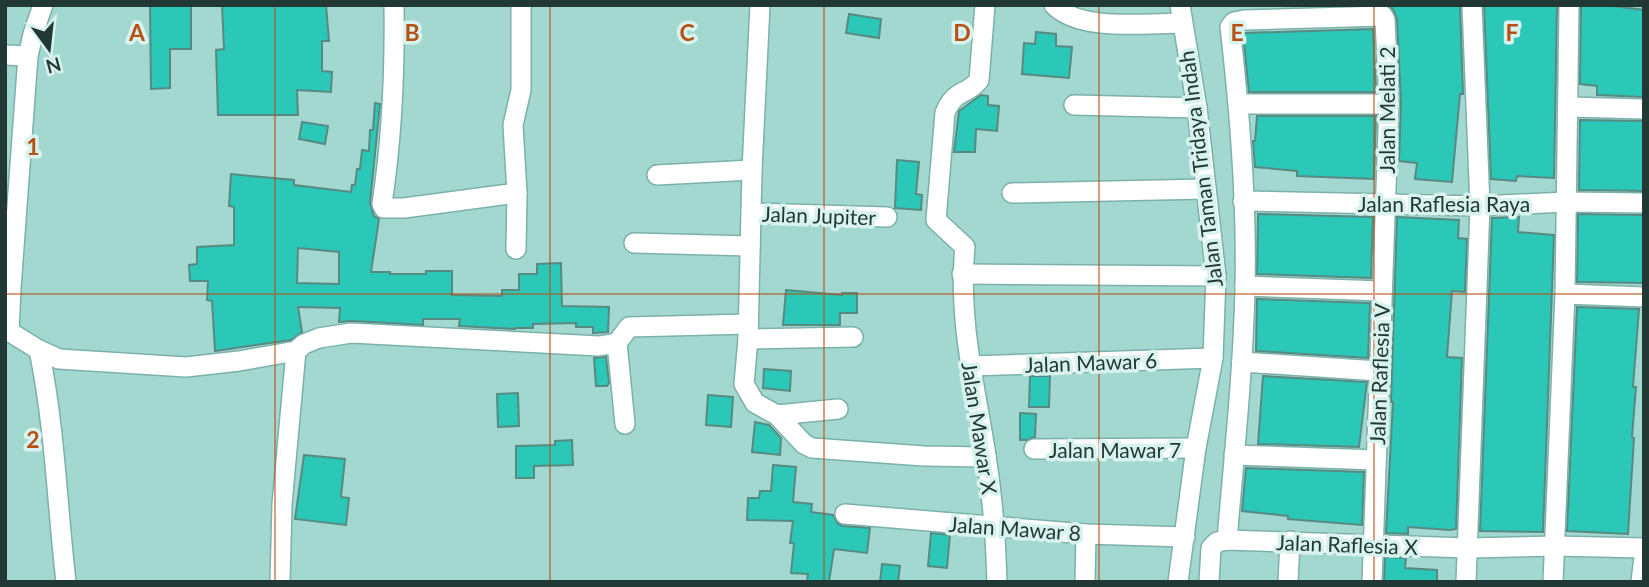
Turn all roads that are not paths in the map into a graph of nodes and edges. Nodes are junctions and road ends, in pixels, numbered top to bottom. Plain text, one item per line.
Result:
1 (43, 5) edge
2 (394, 5) edge
3 (521, 5) edge
4 (760, 5) edge
5 (985, 5) edge
6 (1054, 5) edge
7 (1472, 5) edge
8 (1569, 5) edge
9 (1181, 14) edge
10 (5, 55) edge
11 (28, 56) junction
12 (1074, 104) dead end
13 (1239, 104) junction
14 (1389, 104) junction
15 (1569, 107) junction
16 (1197, 108) junction
17 (1644, 109) edge
18 (752, 170) junction
19 (657, 175) dead end
20 (1206, 189) junction
21 (517, 193) junction
22 (1012, 193) dead end
23 (1243, 201) junction
24 (1566, 202) junction
25 (1644, 203) edge
26 (1385, 204) junction
27 (1480, 206) junction
28 (751, 213) junction
29 (887, 217) dead end
30 (634, 243) dead end
31 (750, 246) junction
32 (516, 249) dead end
33 (962, 274) junction
34 (1216, 275) junction
35 (1245, 286) junction
36 (1382, 291) junction
37 (1565, 295) junction
38 (1644, 297) edge
39 (7, 330) edge
40 (748, 331) junction
41 (853, 337) dead end
42 (617, 343) junction
43 (39, 350) junction
44 (296, 351) junction
45 (1213, 358) junction
46 (1242, 362) junction
47 (970, 366) junction
48 (1379, 371) junction
49 (838, 409) dead end
50 (777, 415) junction
51 (625, 424) dead end
52 (1034, 449) dead end
53 (1196, 449) junction
54 (1234, 455) junction
55 (986, 457) junction
56 (1376, 460) junction
57 (845, 514) dead end
58 (995, 526) junction
59 (1086, 534) junction
60 (1185, 537) junction
61 (1227, 540) junction
62 (1290, 541) junction
63 (1373, 544) junction
64 (1554, 546) junction
65 (1468, 548) junction
66 (1644, 548) edge
67 (1644, 557) edge
68 (66, 582) edge
69 (280, 582) edge
70 (997, 582) edge
71 (1085, 582) edge
72 (1178, 582) edge
73 (1209, 582) edge
74 (1288, 582) edge
75 (1373, 582) edge
76 (1466, 582) edge
77 (1553, 582) edge
78 (1641, 582) edge

1 - 11 street
2 - 21 street
3 - 21 street
4 - 18 street
5 - 33 street, Jalan Mawar X
6 - 9 street
7 - 27 street
8 - 15 street
9 - 16 street, Jalan Taman Tridaya Indah
10 - 11 street
11 - 39 street
12 - 16 street
13 - 14 street
13 - 14 street, Jalan Melati 2
13 - 23 street
14 - 26 street, Jalan Melati 2
15 - 17 street
15 - 24 street
16 - 20 street, Jalan Taman Tridaya Indah
18 - 19 street
18 - 28 street
20 - 22 street
20 - 34 street, Jalan Taman Tridaya Indah
21 - 32 street
23 - 26 street, Jalan Raflesia Raya
23 - 35 street
24 - 25 street, Jalan Raflesia Raya
24 - 27 street, Jalan Raflesia Raya
24 - 37 street
26 - 27 street, Jalan Raflesia Raya
26 - 36 street, Jalan Raflesia V
27 - 65 street
28 - 29 street, Jalan Jupiter
28 - 31 street
30 - 31 street
31 - 40 street
33 - 34 street
33 - 47 street, Jalan Mawar X
34 - 45 street, Jalan Taman Tridaya Indah
35 - 36 street
35 - 46 street
36 - 48 street, Jalan Raflesia V
37 - 38 street
37 - 64 street
39 - 43 street
40 - 41 street
40 - 42 street
40 - 50 street
42 - 44 street
42 - 51 street
43 - 44 street
43 - 68 street
44 - 69 street
45 - 47 street, Jalan Mawar 6
45 - 53 street, Jalan Taman Tridaya Indah
46 - 48 street
46 - 54 street
47 - 55 street, Jalan Mawar X
48 - 56 street, Jalan Raflesia V
49 - 50 street
50 - 55 street
52 - 53 street, Jalan Mawar 7
53 - 60 street, Jalan Taman Tridaya Indah
54 - 56 street
54 - 61 street
55 - 58 street, Jalan Mawar X
56 - 63 street, Jalan Raflesia V
57 - 58 street, Jalan Mawar 8
58 - 59 street, Jalan Mawar 8
58 - 70 street, Jalan Mawar X
59 - 60 street, Jalan Mawar 8
59 - 71 street
60 - 72 street, Jalan Taman Tridaya Indah
61 - 62 street, Jalan Raflesia X
61 - 73 street
62 - 63 street, Jalan Raflesia X
62 - 74 street
63 - 65 street, Jalan Raflesia X
63 - 75 street, Jalan Raflesia V
64 - 65 street, Jalan Raflesia X
64 - 66 street, Jalan Raflesia X
64 - 77 street
65 - 76 street
67 - 78 street

